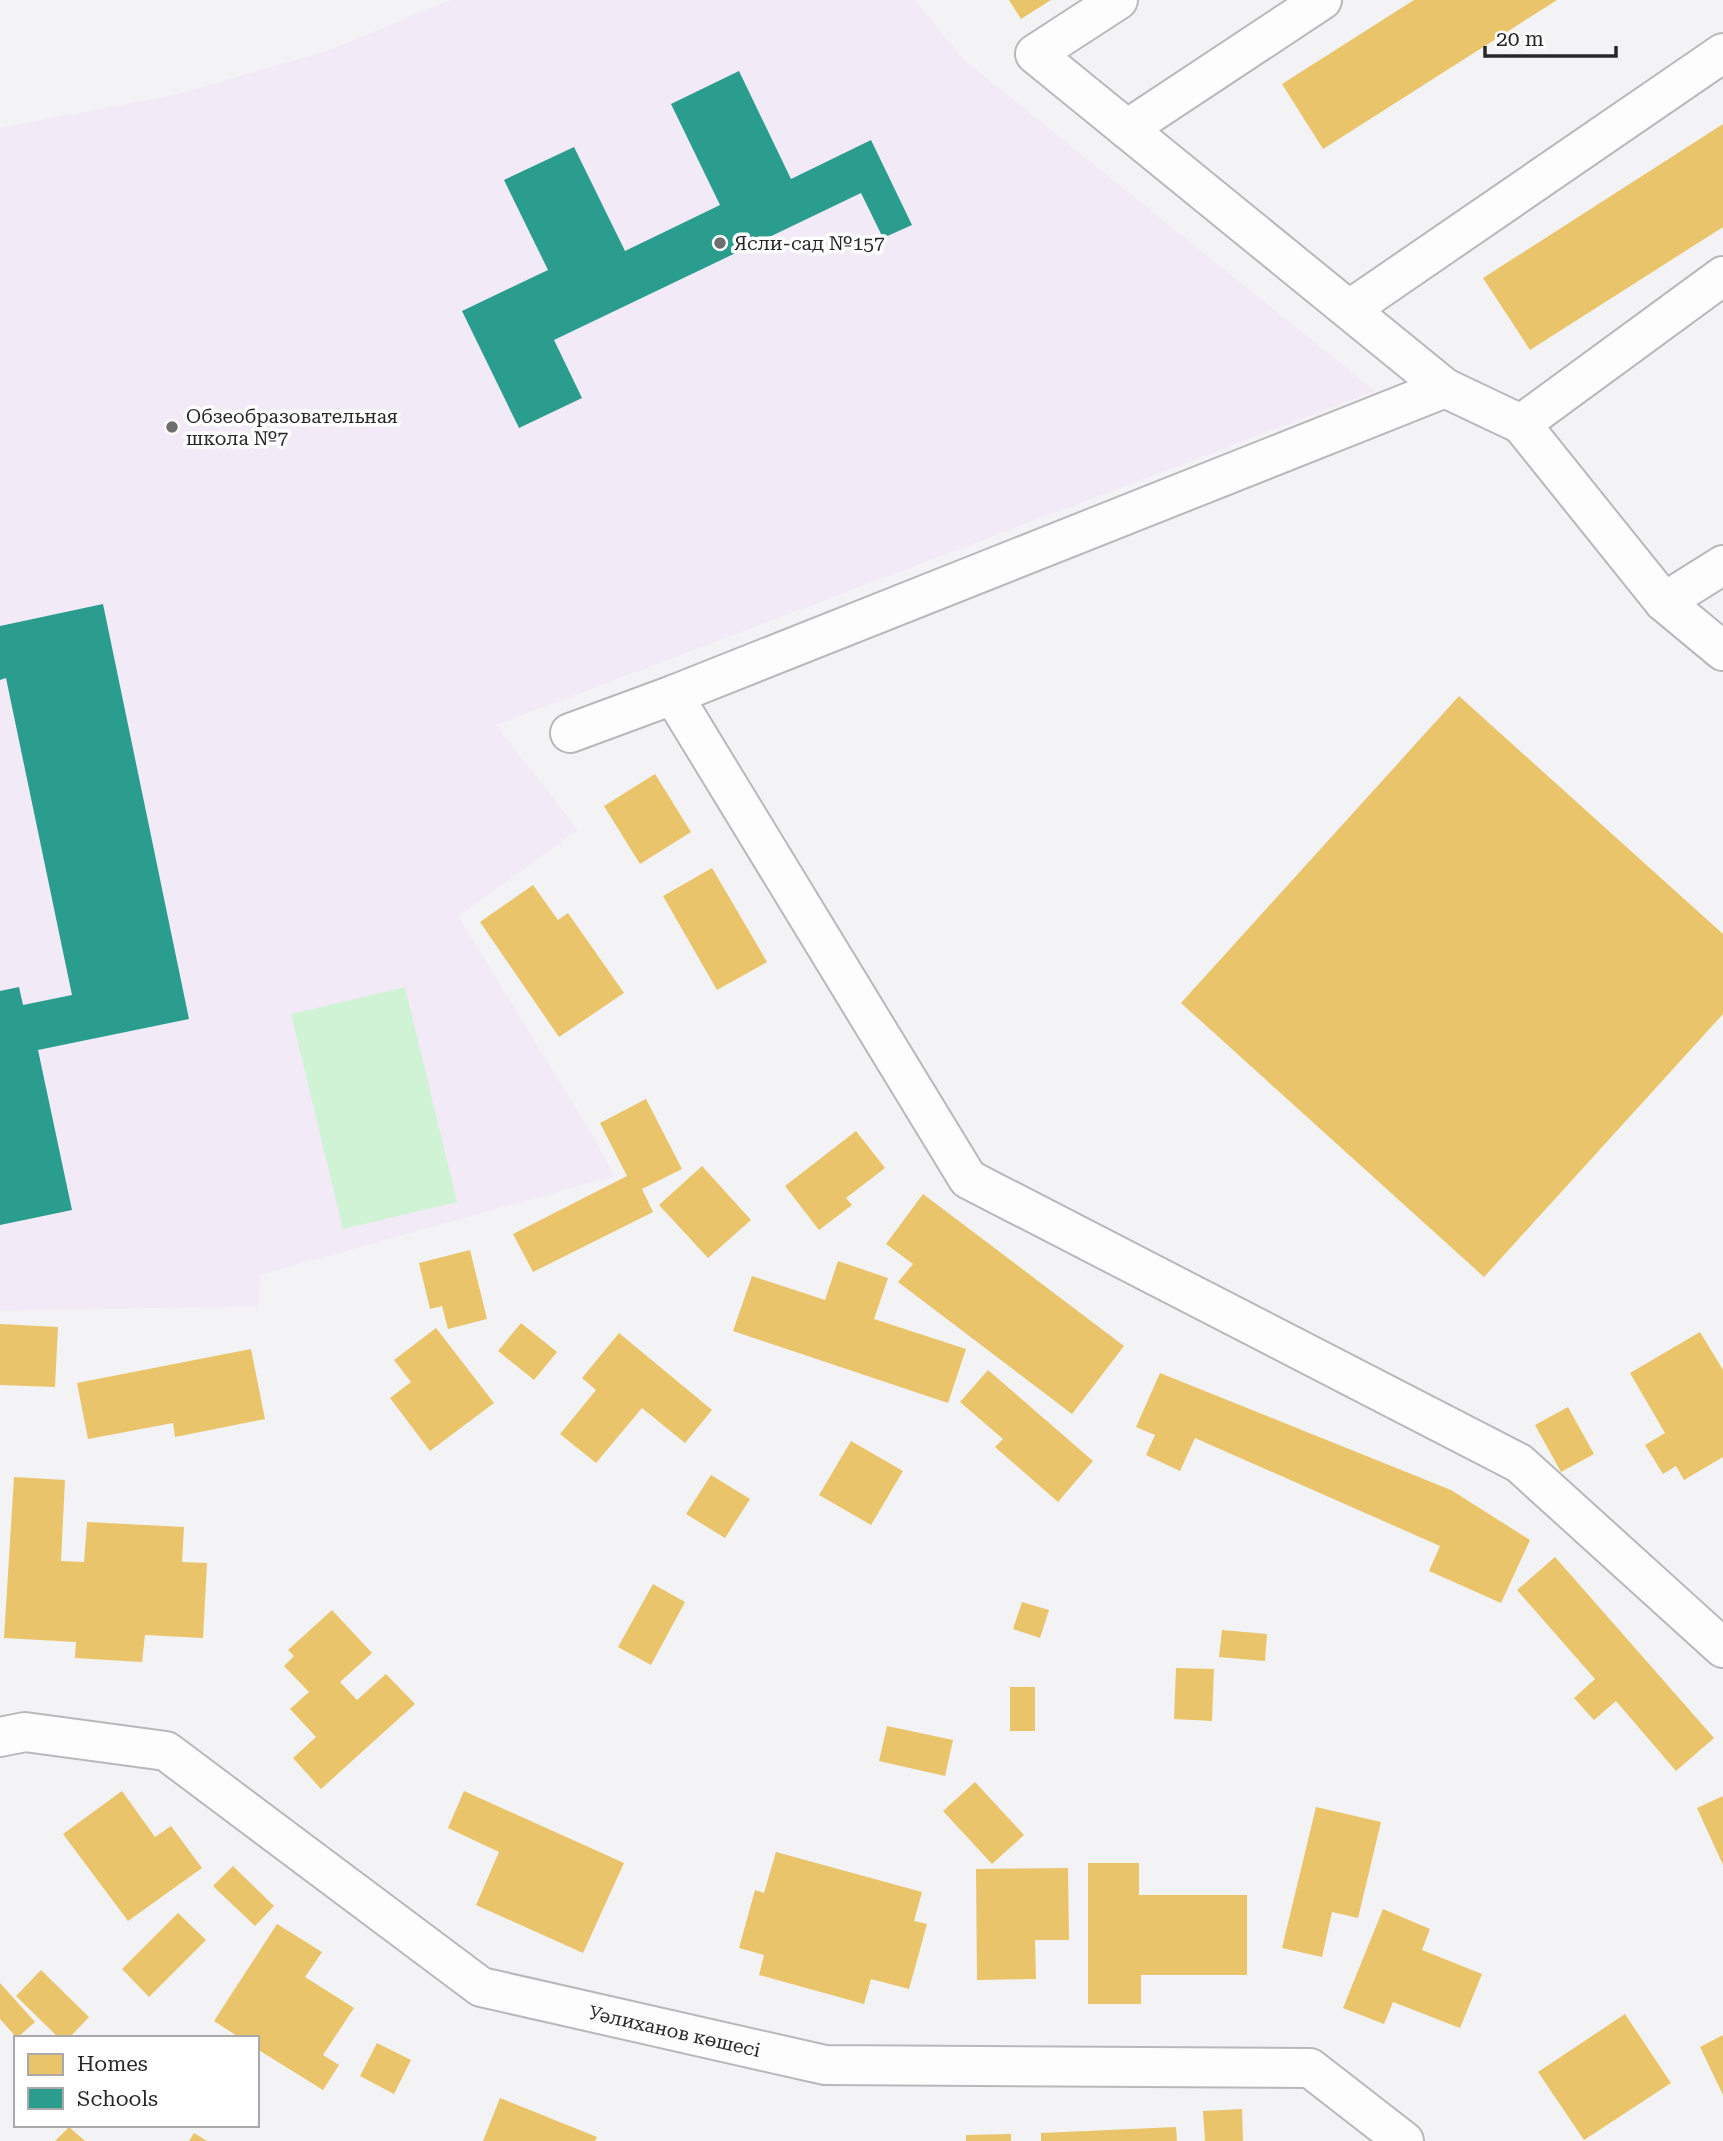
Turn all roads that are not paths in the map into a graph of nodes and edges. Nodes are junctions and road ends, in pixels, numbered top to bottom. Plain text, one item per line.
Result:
1 (1118, 0) edge
2 (1322, 0) edge
3 (1723, 53) edge
4 (1128, 129) junction
5 (1723, 276) edge
6 (1350, 309) junction
7 (1445, 388) junction
8 (1521, 424) junction
9 (1723, 565) edge
10 (1664, 602) junction
11 (1723, 651) edge
12 (673, 695) junction
13 (570, 733) dead end
14 (1723, 1648) edge
15 (0, 1737) edge
16 (1404, 2141) edge

1 - 4 street
2 - 4 street
3 - 6 street
4 - 6 street
5 - 8 street
6 - 7 street
7 - 8 street
7 - 12 street
8 - 10 street
9 - 10 street
10 - 11 street
12 - 13 street
12 - 14 street
15 - 16 street, Уәлиханов көшесі

